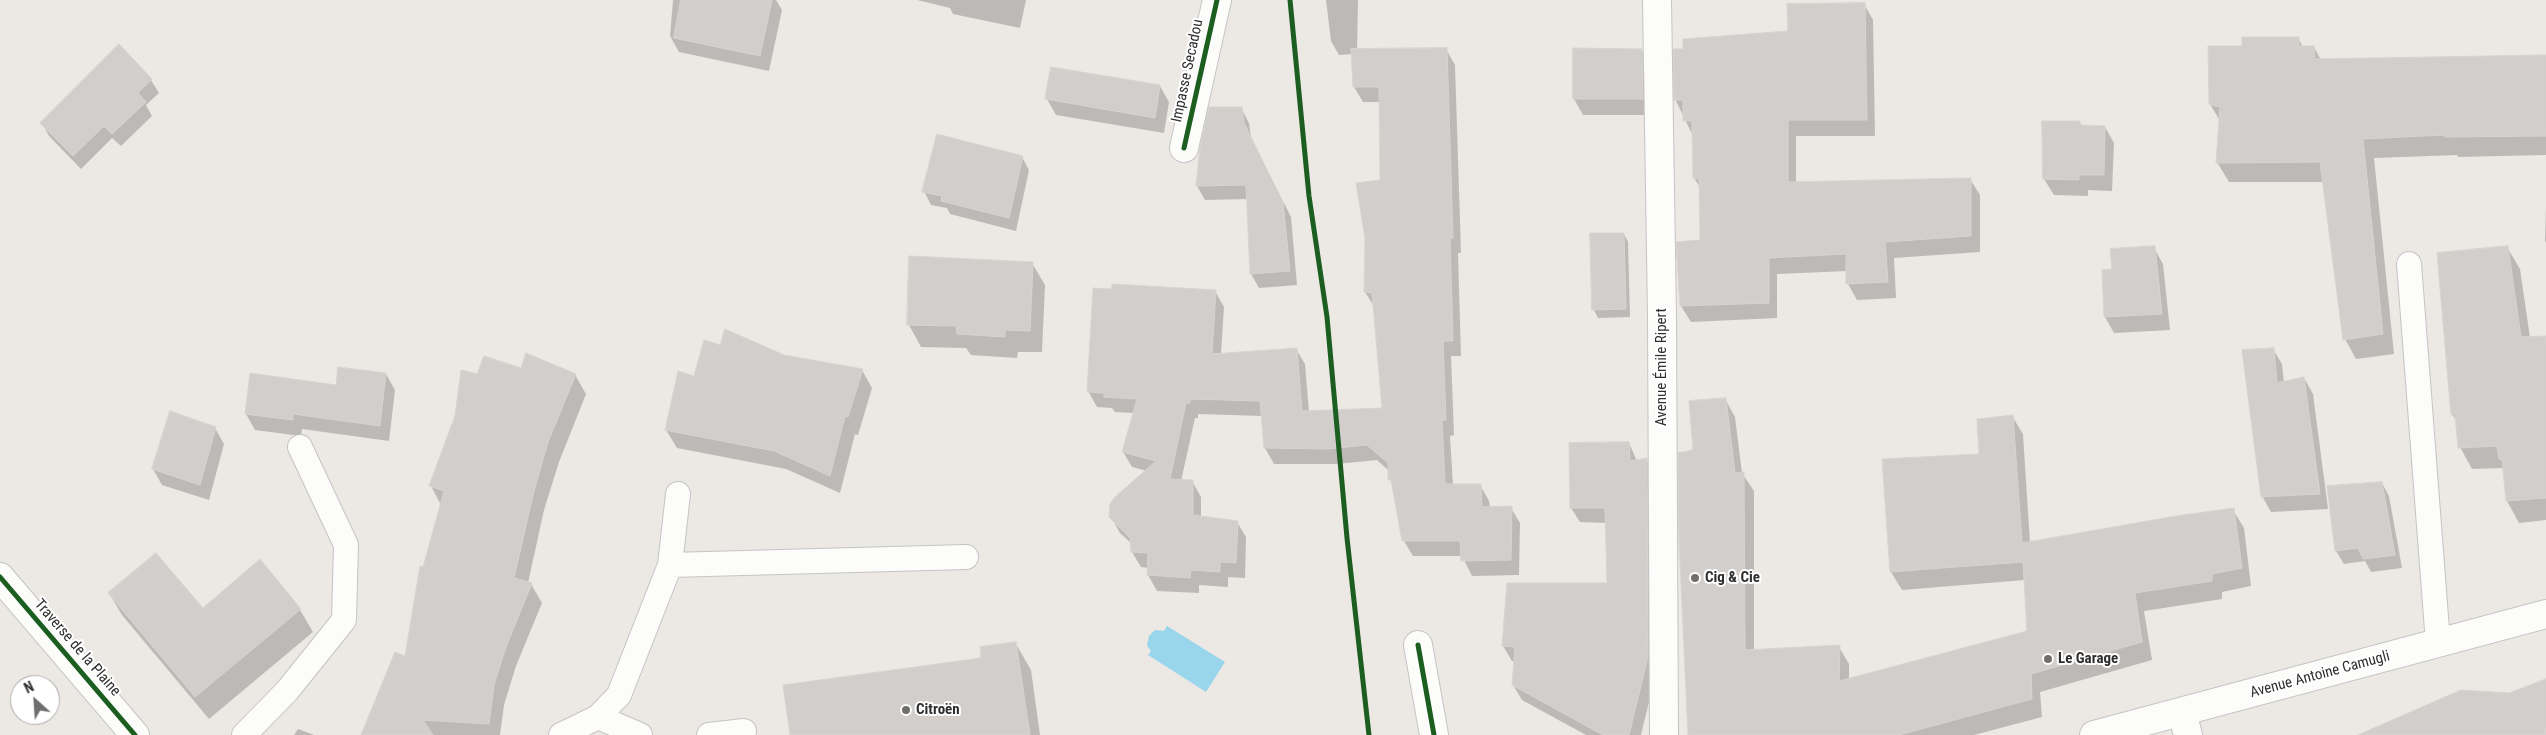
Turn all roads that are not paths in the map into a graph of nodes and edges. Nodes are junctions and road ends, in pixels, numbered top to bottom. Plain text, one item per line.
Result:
1 (1217, 0) edge
2 (1657, 0) edge
3 (1184, 148) dead end
4 (2410, 264) dead end
5 (300, 446) dead end
6 (678, 494) dead end
7 (966, 557) dead end
8 (670, 565) junction
9 (0, 577) edge
10 (2546, 614) edge
11 (2438, 643) junction
12 (1418, 646) dead end
13 (598, 717) junction
14 (2185, 723) edge
15 (744, 731) dead end
16 (135, 735) edge
17 (244, 735) edge
18 (561, 735) edge
19 (640, 735) edge
20 (708, 735) edge
21 (1434, 735) edge
22 (1664, 735) edge
23 (2094, 735) edge

1 - 3 main road, Impasse Secadou
2 - 22 main road, Avenue Émile Ripert
4 - 11 lane
5 - 17 lane
6 - 8 lane
7 - 8 lane
8 - 13 lane
9 - 16 main road, Traverse de la Plaine
10 - 11 main road, Avenue Antoine Camugli
11 - 14 main road, Avenue Antoine Camugli
12 - 21 main road
13 - 18 lane
13 - 19 lane
14 - 23 main road, Avenue Antoine Camugli
15 - 20 lane

